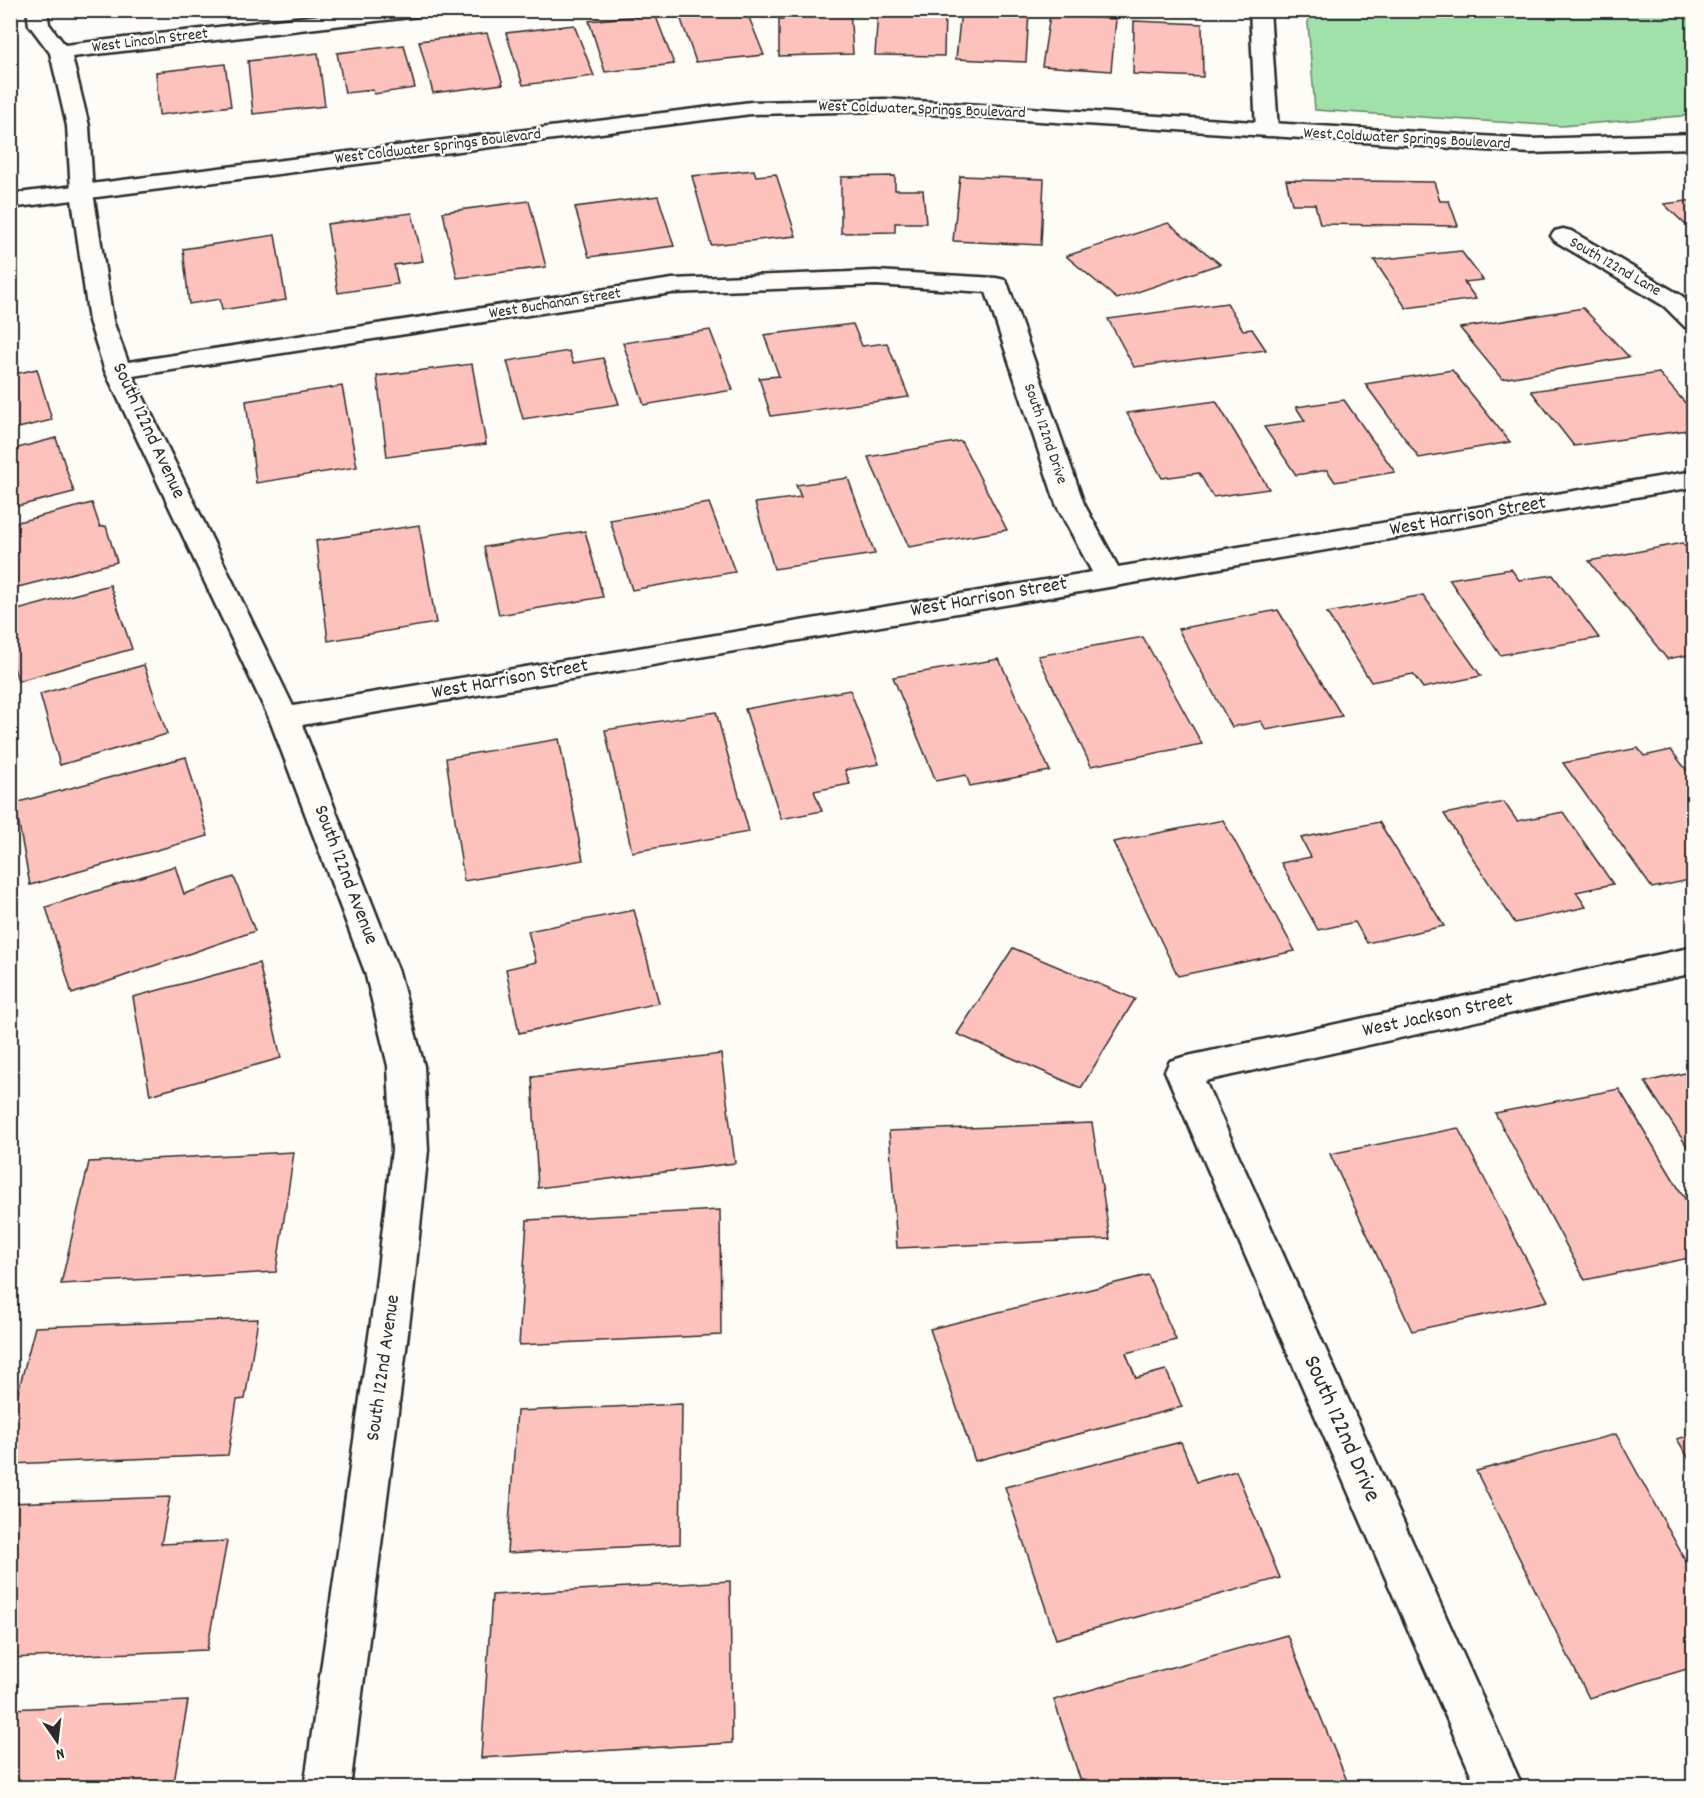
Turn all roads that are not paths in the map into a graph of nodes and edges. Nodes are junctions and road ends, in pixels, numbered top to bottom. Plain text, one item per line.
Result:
1 (37, 10) edge
2 (419, 10) edge
3 (1260, 10) edge
4 (60, 52) junction
5 (1267, 130) junction
6 (1694, 141) edge
7 (82, 192) junction
8 (10, 201) edge
9 (1563, 236) dead end
10 (996, 285) joint
11 (1694, 322) edge
12 (118, 371) junction
13 (1694, 479) edge
14 (1109, 578) junction
15 (284, 718) junction
16 (1694, 960) edge
17 (1183, 1071) joint
18 (327, 1788) edge
19 (1500, 1788) edge

1 - 4 street, South 122nd Avenue
2 - 4 street, West Lincoln Street
3 - 5 street
4 - 7 street, South 122nd Avenue
5 - 6 street, West Coldwater Springs Boulevard
5 - 7 street, West Coldwater Springs Boulevard
7 - 8 street, West Coldwater Springs Boulevard
7 - 12 street, South 122nd Avenue
9 - 11 street, South 122nd Lane
10 - 12 street, West Buchanan Street
10 - 14 street, South 122nd Drive
12 - 15 street, South 122nd Avenue
13 - 14 street, West Harrison Street
14 - 15 street, West Harrison Street
15 - 18 street, South 122nd Avenue
16 - 17 street, West Jackson Street
17 - 19 street, South 122nd Drive

